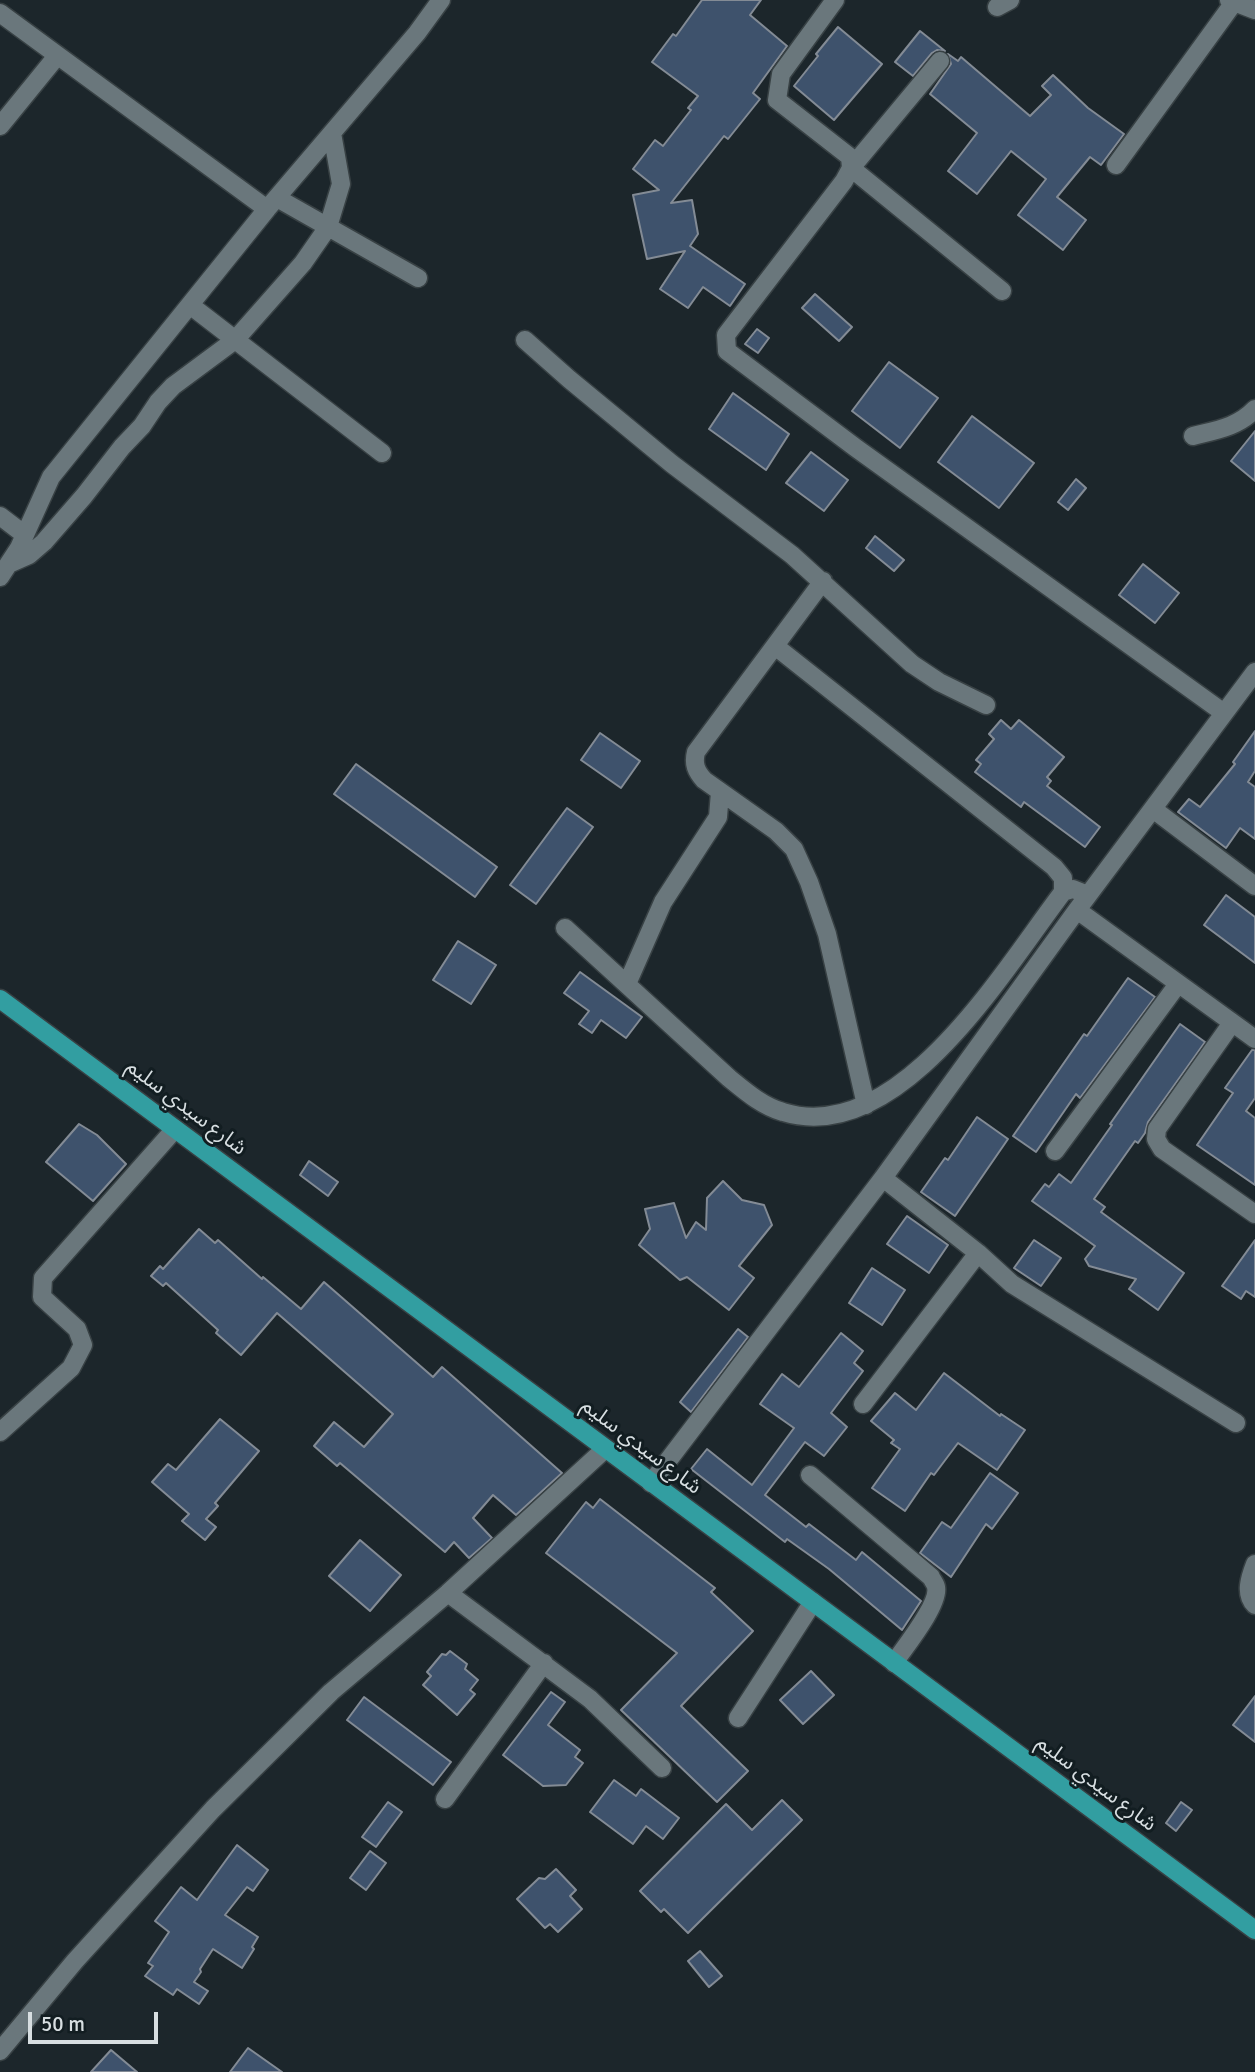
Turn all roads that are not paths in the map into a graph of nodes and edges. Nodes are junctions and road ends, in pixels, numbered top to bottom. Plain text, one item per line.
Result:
1 (441, 0) edge
2 (835, 0) edge
3 (1232, 1) edge
4 (1255, 10) edge
5 (0, 13) edge
6 (57, 56) junction
7 (940, 61) dead end
8 (0, 126) edge
9 (332, 133) junction
10 (1116, 164) dead end
11 (851, 168) junction
12 (272, 204) junction
13 (328, 228) junction
14 (418, 278) dead end
15 (1002, 290) dead end
16 (190, 305) junction
17 (235, 340) junction
18 (525, 340) dead end
19 (1255, 408) edge
20 (1193, 436) dead end
21 (382, 453) dead end
22 (0, 516) edge
23 (25, 535) junction
24 (5, 570) edge
25 (823, 581) junction
26 (775, 646) junction
27 (1255, 672) edge
28 (986, 705) dead end
29 (1224, 713) junction
30 (720, 792) junction
31 (1153, 809) junction
32 (1255, 886) edge
33 (1063, 892) junction
34 (1088, 895) junction
35 (1077, 910) junction
36 (565, 928) dead end
37 (626, 984) junction
38 (1178, 984) junction
39 (0, 999) edge
40 (1233, 1023) junction
41 (1255, 1039) edge
42 (866, 1105) junction
43 (176, 1129) junction
44 (1055, 1152) dead end
45 (883, 1178) junction
46 (1255, 1214) edge
47 (978, 1253) junction
48 (863, 1404) dead end
49 (1236, 1423) dead end
50 (0, 1432) edge
51 (605, 1448) junction
52 (810, 1475) dead end
53 (651, 1483) junction
54 (1255, 1564) edge
55 (447, 1593) junction
56 (813, 1602) junction
57 (1255, 1605) edge
58 (544, 1663) junction
59 (894, 1663) junction
60 (738, 1718) dead end
61 (662, 1768) dead end
62 (445, 1799) dead end
63 (1255, 1930) edge
64 (0, 2051) edge

1 - 9 street
2 - 11 street
3 - 4 street
3 - 10 street
5 - 6 street
6 - 8 street
6 - 12 street
7 - 11 street
9 - 12 street
9 - 13 street
11 - 15 street
11 - 29 street
12 - 13 street
12 - 16 street
13 - 14 street
13 - 17 street
16 - 17 street
16 - 23 street
17 - 21 street
17 - 24 street
18 - 25 street
19 - 20 street
22 - 23 street
23 - 24 street
25 - 26 street
25 - 28 street
26 - 30 street
26 - 33 street
27 - 29 street
29 - 31 street
30 - 37 street
30 - 42 street
31 - 32 street
31 - 34 street
33 - 34 street
33 - 42 street
34 - 35 street
35 - 38 street
35 - 45 street
36 - 37 street
37 - 42 street
38 - 40 street
38 - 44 street
39 - 43 main road, شارع سيدي سليم
40 - 41 street
40 - 46 street
43 - 50 street
43 - 51 main road, شارع سيدي سليم
45 - 47 street
45 - 53 street
47 - 48 street
47 - 49 street
51 - 53 main road, شارع سيدي سليم
51 - 55 street
52 - 59 street
53 - 56 main road, شارع سيدي سليم
54 - 57 street
55 - 58 street
55 - 64 street
56 - 59 main road, شارع سيدي سليم
56 - 60 street
58 - 61 street
58 - 62 street
59 - 63 main road, شارع سيدي سليم

